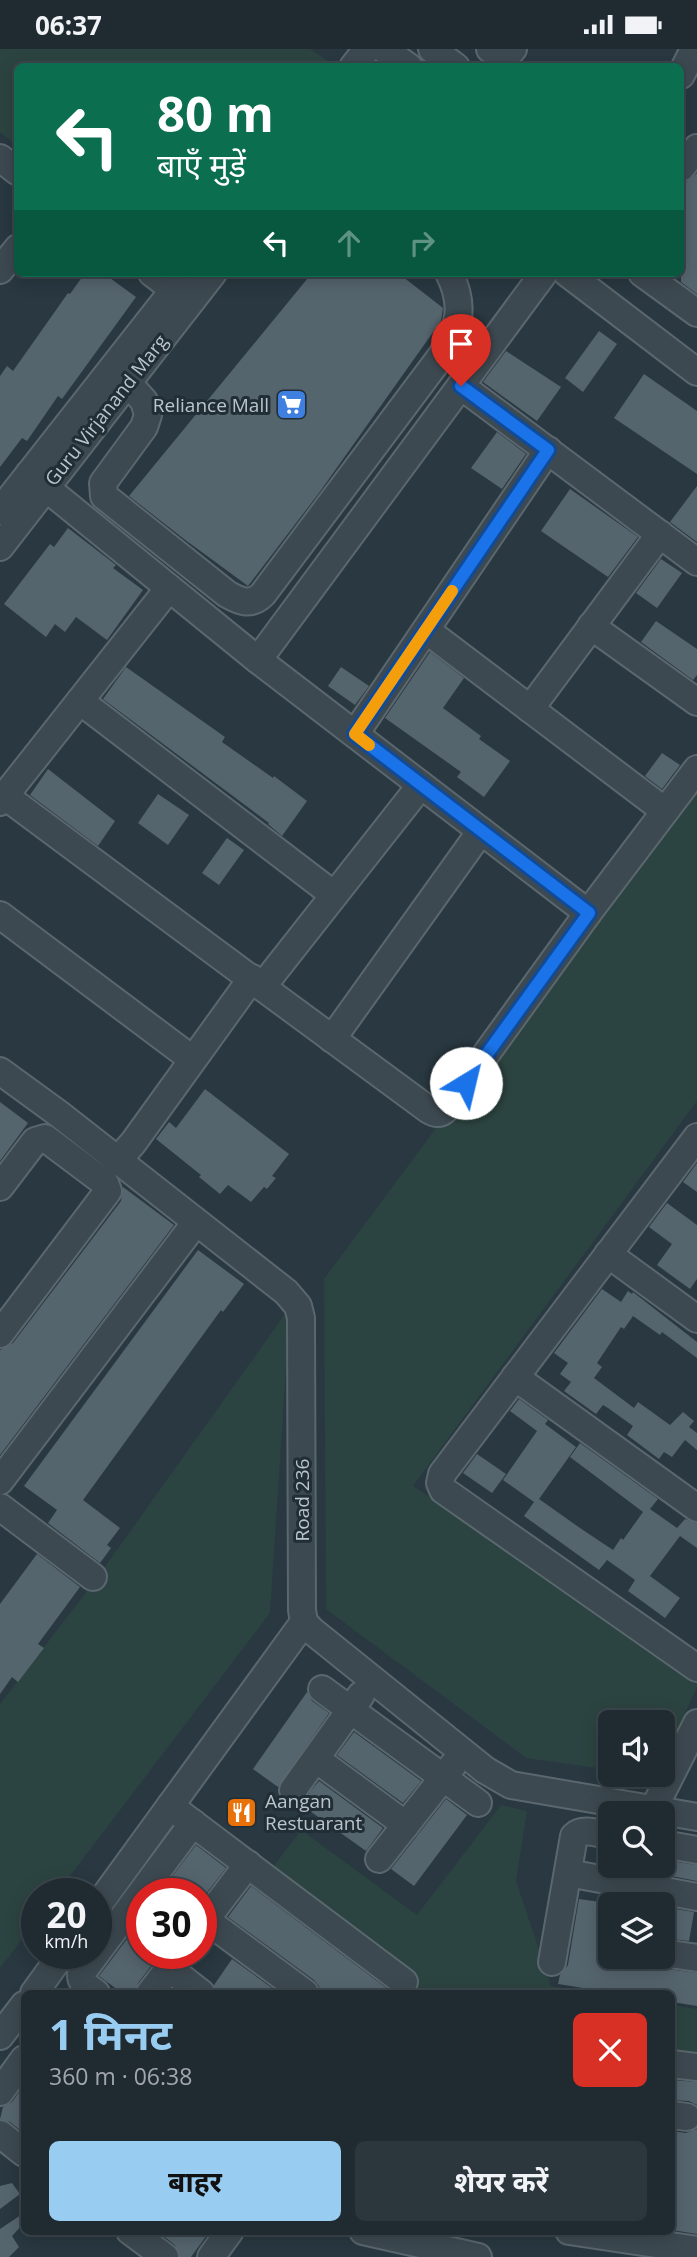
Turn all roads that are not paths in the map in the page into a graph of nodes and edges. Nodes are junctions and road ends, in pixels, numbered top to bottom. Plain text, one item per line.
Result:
1 (432, 49) edge
2 (490, 49) edge
3 (513, 49) edge
4 (694, 49) edge
5 (378, 54) edge
6 (361, 63) edge
7 (399, 63) edge
8 (451, 63) edge
9 (684, 69) edge
10 (697, 148) edge
11 (684, 164) edge
12 (14, 253) edge
13 (0, 270) edge
14 (160, 277) edge
15 (205, 277) edge
16 (451, 277) edge
17 (541, 277) edge
18 (572, 277) edge
19 (648, 277) edge
20 (183, 288) edge
21 (697, 313) edge
22 (697, 372) edge
23 (127, 382) junction
24 (461, 386) junction
25 (548, 450) junction
26 (37, 480) junction
27 (0, 511) edge
28 (660, 534) junction
29 (0, 547) edge
30 (697, 562) edge
31 (169, 588) junction
32 (592, 626) junction
33 (426, 630) junction
34 (258, 660) junction
35 (80, 702) junction
36 (697, 702) edge
37 (530, 709) junction
38 (355, 734) junction
39 (697, 769) edge
40 (421, 785) junction
41 (2, 799) edge
42 (665, 811) junction
43 (481, 831) junction
44 (334, 895) junction
45 (589, 913) junction
46 (0, 915) edge
47 (257, 983) junction
48 (332, 1039) junction
49 (191, 1059) junction
50 (0, 1071) edge
51 (697, 1137) edge
52 (117, 1161) junction
53 (0, 1187) edge
54 (196, 1221) junction
55 (608, 1254) junction
56 (697, 1319) edge
57 (0, 1335) edge
58 (515, 1377) junction
59 (0, 1481) edge
60 (0, 1507) edge
61 (697, 1508) edge
62 (93, 1577) dead end
63 (304, 1622) junction
64 (697, 1668) edge
65 (372, 1679) junction
66 (322, 1689) dead end
67 (351, 1709) junction
68 (697, 1723) edge
69 (463, 1752) junction
70 (316, 1759) junction
71 (443, 1777) junction
72 (293, 1790) dead end
73 (602, 1801) edge
74 (658, 1801) edge
75 (478, 1803) dead end
76 (170, 1806) junction
77 (675, 1814) edge
78 (697, 1817) edge
79 (192, 1823) junction
80 (406, 1825) junction
81 (598, 1834) edge
82 (675, 1846) edge
83 (697, 1850) edge
84 (379, 1859) dead end
85 (248, 1864) junction
86 (568, 1873) junction
87 (112, 1886) edge
88 (632, 1892) edge
89 (675, 1897) edge
90 (697, 1897) edge
91 (217, 1905) edge
92 (217, 1933) edge
93 (675, 1955) edge
94 (697, 1958) edge
95 (552, 1962) dead end
96 (51, 1969) edge
97 (169, 1969) edge
98 (182, 1969) edge
99 (404, 1982) dead end
100 (36, 1990) edge
101 (92, 1990) edge
102 (152, 1990) edge
103 (199, 1990) edge
104 (301, 1990) edge
105 (21, 2009) edge
106 (0, 2036) edge
107 (21, 2063) edge
108 (675, 2064) edge
109 (697, 2067) edge
110 (0, 2092) edge
111 (0, 2134) edge
112 (21, 2151) edge
113 (136, 2235) edge
114 (227, 2235) edge
115 (381, 2235) edge
116 (622, 2235) edge
117 (648, 2237) edge
118 (695, 2252) edge
119 (165, 2257) edge
120 (211, 2257) edge
121 (478, 2257) edge

1 - 8 street
2 - 3 street
4 - 9 street
5 - 6 street
5 - 7 street
10 - 11 street
12 - 13 street
14 - 20 street
15 - 20 street, Guru Virjanand Marg
16 - 23 street
17 - 24 street
18 - 22 street
19 - 21 street
20 - 23 street, Guru Virjanand Marg
20 - 26 street, Guru Virjanand Marg
23 - 26 street, Guru Virjanand Marg
24 - 25 street
24 - 34 street
25 - 28 street
25 - 33 street
26 - 27 street, Guru Virjanand Marg
26 - 29 street, Guru Virjanand Marg
26 - 31 street
28 - 30 street
28 - 32 street
31 - 34 street
31 - 35 street
32 - 36 street
32 - 37 street
33 - 37 street
33 - 38 street
34 - 38 street
35 - 41 street
35 - 44 street
37 - 42 street
38 - 40 street
39 - 42 street
40 - 43 street
40 - 44 street
41 - 47 street
42 - 45 street
43 - 45 street
43 - 48 street
44 - 47 street
45 - 48 street
46 - 49 street
47 - 48 street
47 - 49 street
49 - 52 street
50 - 52 street, Road 236
51 - 55 street
52 - 54 street, Road 236
53 - 57 street
54 - 59 street
54 - 63 street, Road 236
55 - 56 street
55 - 58 street
58 - 61 street
58 - 64 street
60 - 62 street
63 - 65 street
63 - 76 street
65 - 67 street
65 - 69 street
66 - 67 street
67 - 70 street
67 - 71 street
68 - 74 street
69 - 71 street
69 - 73 street
70 - 72 street
70 - 80 street
71 - 75 street
71 - 80 street
76 - 79 street
76 - 87 street
77 - 78 street
79 - 85 street
79 - 101 street
80 - 84 street
81 - 86 street
82 - 83 street
85 - 91 street
85 - 99 street
86 - 88 street
86 - 95 street
89 - 90 street
92 - 104 street
93 - 94 street
96 - 100 street
97 - 102 street
98 - 103 street
105 - 106 street
107 - 110 street
108 - 109 street
111 - 112 street
113 - 119 street
114 - 120 street
115 - 121 street
116 - 117 street
117 - 118 street

